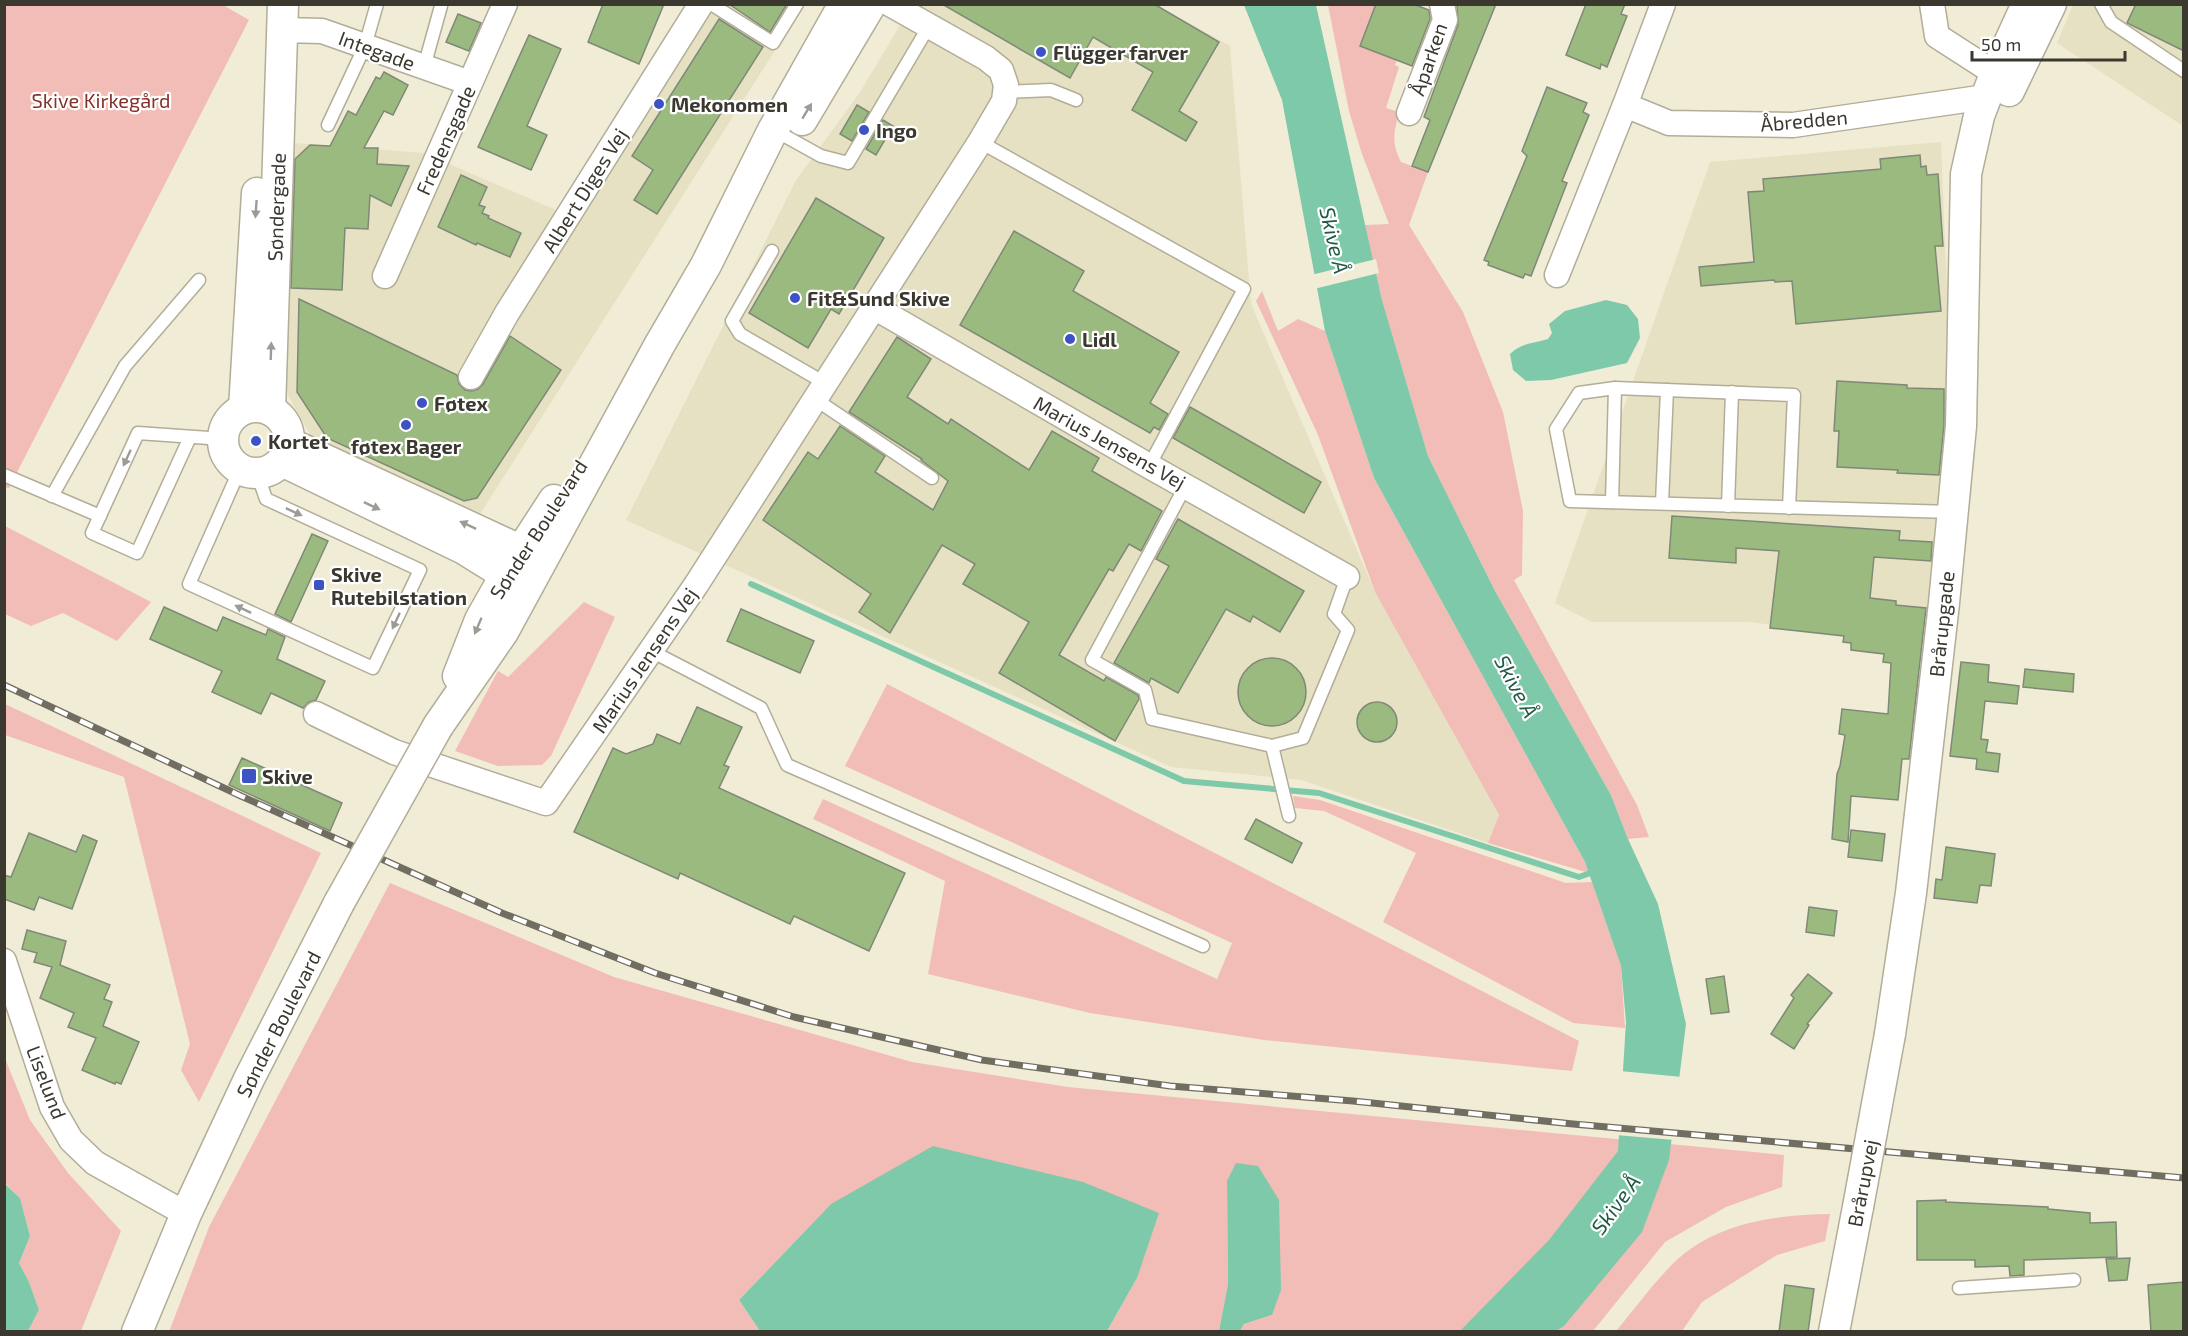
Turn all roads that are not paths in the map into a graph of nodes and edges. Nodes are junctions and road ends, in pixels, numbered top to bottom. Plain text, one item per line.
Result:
1 (377, 4) edge
2 (505, 4) edge
3 (701, 4) edge
4 (711, 4) edge
5 (797, 4) edge
6 (844, 4) edge
7 (871, 4) edge
8 (890, 4) edge
9 (1442, 4) edge
10 (1663, 4) edge
11 (1932, 4) edge
12 (2027, 4) edge
13 (2051, 4) edge
14 (2102, 4) edge
15 (441, 6) dead end
16 (279, 13) edge
17 (929, 26) junction
18 (365, 46) junction
19 (424, 67) junction
20 (2184, 71) edge
21 (470, 83) junction
22 (1998, 85) junction
23 (1005, 92) junction
24 (1076, 100) dead end
25 (1625, 105) junction
26 (1409, 113) dead end
27 (328, 125) dead end
28 (782, 134) junction
29 (980, 142) junction
30 (772, 251) dead end
31 (1557, 275) dead end
32 (386, 276) dead end
33 (199, 280) dead end
34 (874, 307) junction
35 (471, 377) dead end
36 (1615, 388) junction
37 (1667, 390) junction
38 (820, 391) junction
39 (1732, 392) junction
40 (257, 409) junction
41 (190, 437) junction
42 (223, 439) junction
43 (267, 462) junction
44 (1149, 466) junction
45 (4, 476) edge
46 (932, 478) dead end
47 (1186, 485) junction
48 (52, 496) junction
49 (1612, 502) junction
50 (1662, 504) junction
51 (1728, 506) junction
52 (1789, 508) junction
53 (1953, 512) junction
54 (100, 516) junction
55 (524, 568) junction
56 (1347, 577) joint
57 (651, 651) junction
58 (316, 714) dead end
59 (1272, 746) junction
60 (1289, 816) dead end
61 (1203, 946) dead end
62 (4, 961) edge
63 (1890, 1034) joint
64 (186, 1214) junction
65 (2074, 1280) dead end
66 (1959, 1288) dead end
67 (137, 1332) edge
68 (1834, 1332) edge

1 - 18 lane
2 - 21 street, Fredensgade
3 - 35 street, Albert Diges Vej
4 - 5 lane
6 - 28 street, Sønder Boulevard
28 -> 7 street, Sønder Boulevard
8 - 17 street
9 - 26 street, Åparken
10 - 25 street
11 - 22 street
12 - 22 street, Brårupgade
13 - 22 street, Brårupgade
14 - 20 lane
15 - 19 lane
16 - 18 street, Integade
16 - 40 street, Søndergade
17 - 23 street
17 - 28 lane
18 - 19 street, Integade
18 - 27 lane
19 - 21 street, Integade
21 - 32 street, Fredensgade
22 - 25 street, Åbredden
22 - 53 street, Brårupgade
23 - 24 lane
23 - 29 street, Marius Jensens Vej
25 - 31 street
28 - 55 street, Sønder Boulevard
29 - 34 street, Marius Jensens Vej
29 - 44 lane
30 - 38 lane
33 - 48 lane
34 - 38 street, Marius Jensens Vej
34 - 44 street, Marius Jensens Vej
36 - 37 lane
36 - 49 lane
36 - 49 lane
37 - 39 lane
37 - 50 lane
38 - 46 lane
38 - 57 street, Marius Jensens Vej
39 - 51 lane
39 - 52 lane
40 - 42 street
40 - 43 street
41 - 42 lane
41 -> 54 lane
41 - 54 lane
42 - 43 street
43 -> 43 lane
43 - 55 street
44 - 47 street, Marius Jensens Vej
45 - 48 lane
47 - 56 street, Marius Jensens Vej
47 - 59 lane
48 - 54 lane
49 - 50 lane
50 - 51 lane
51 - 52 lane
52 - 53 lane
53 - 63 street, Brårupgade
55 - 64 street, Sønder Boulevard, bridge
56 - 59 lane
57 - 58 street, Marius Jensens Vej
57 - 61 lane
59 - 60 lane
62 - 64 street, Liselund
63 - 68 street, Brårupvej, bridge
64 - 67 street, Sønder Boulevard
65 - 66 lane

